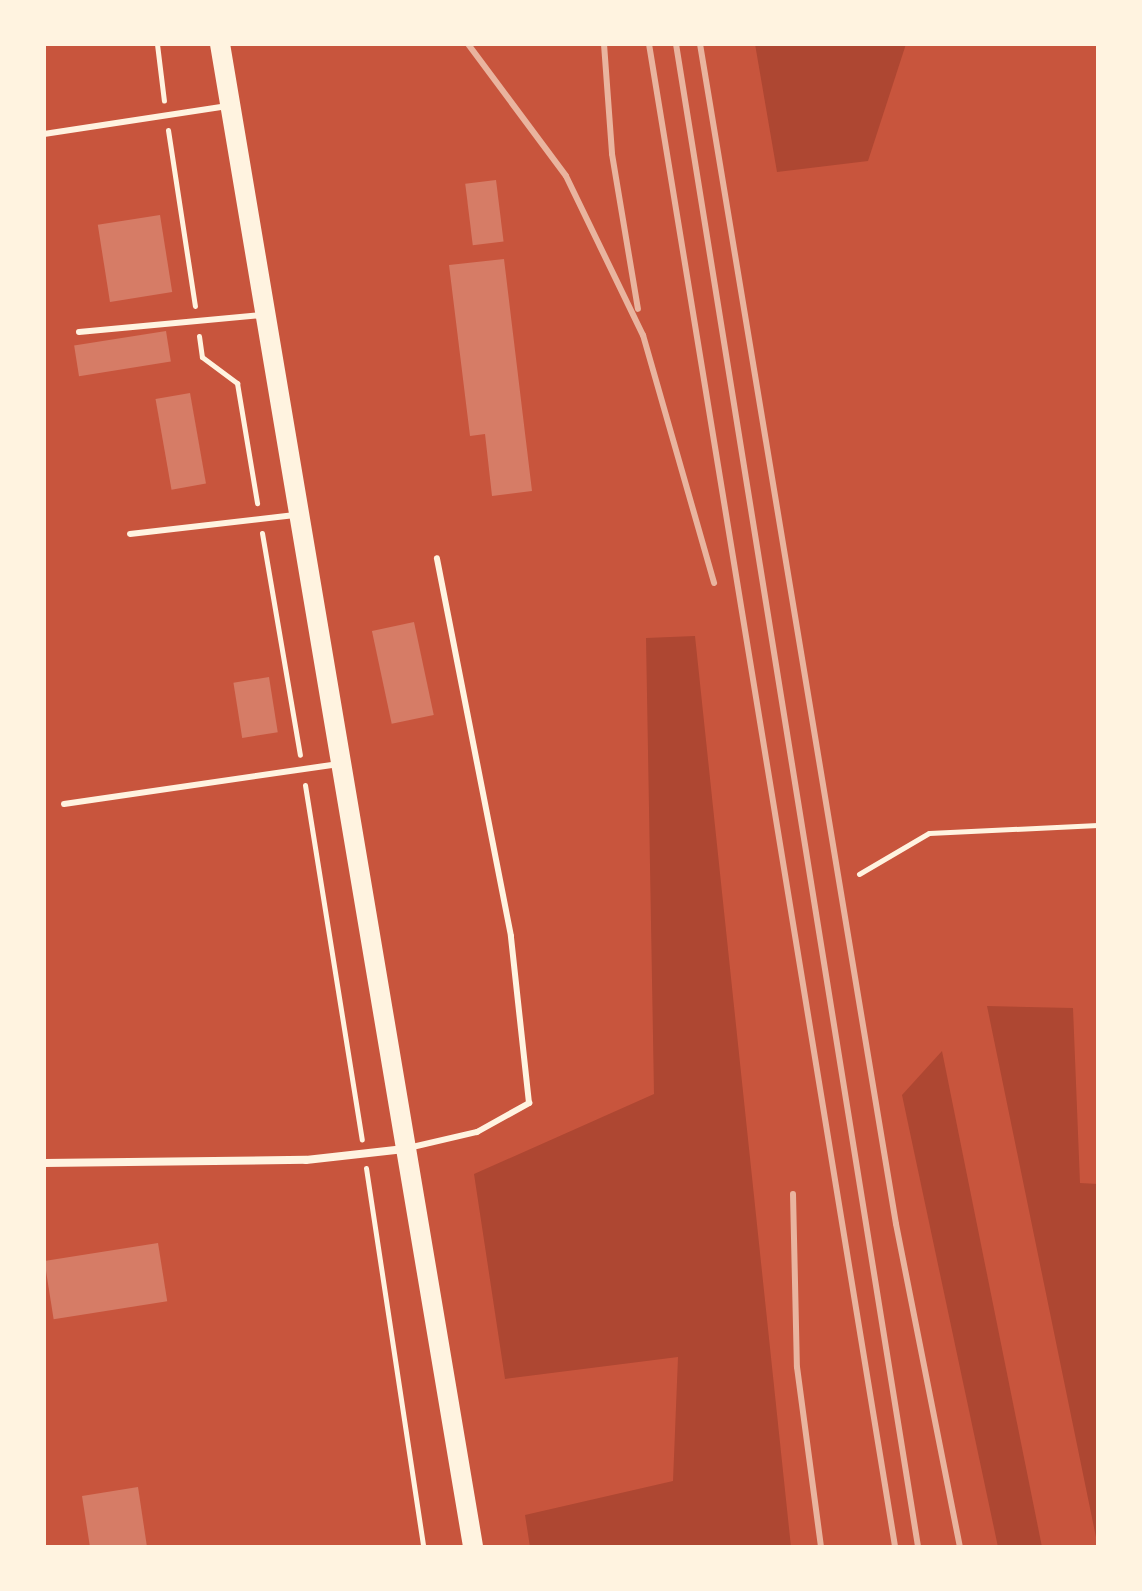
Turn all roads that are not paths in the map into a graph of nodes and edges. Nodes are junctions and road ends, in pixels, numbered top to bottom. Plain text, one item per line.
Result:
1 (220, 44) edge
2 (230, 106) junction
3 (44, 134) edge
4 (265, 315) junction
5 (79, 332) dead end
6 (299, 515) junction
7 (130, 534) dead end
8 (437, 558) dead end
9 (340, 763) junction
10 (64, 804) dead end
11 (405, 1149) junction
12 (44, 1163) edge
13 (473, 1547) edge

1 - 2 main road
2 - 3 lane
2 - 4 main road
4 - 5 lane
4 - 6 main road
6 - 7 lane
6 - 9 main road
8 - 11 lane
9 - 10 lane
9 - 11 main road
11 - 12 street
11 - 13 main road

